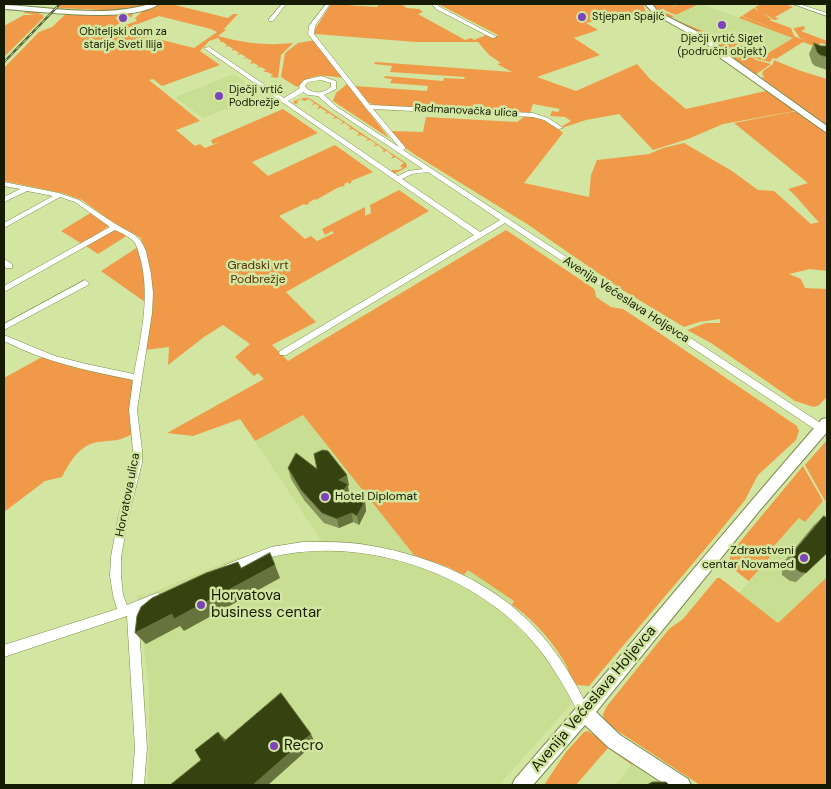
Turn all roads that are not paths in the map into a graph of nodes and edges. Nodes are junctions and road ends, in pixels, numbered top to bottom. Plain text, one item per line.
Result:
1 (156, 4) edge
2 (284, 4) edge
3 (328, 4) edge
4 (434, 4) edge
5 (648, 4) edge
6 (795, 4) edge
7 (4, 7) edge
8 (827, 15) edge
9 (271, 20) dead end
10 (494, 37) dead end
11 (207, 48) dead end
12 (302, 89) junction
13 (327, 92) junction
14 (309, 93) junction
15 (319, 94) junction
16 (286, 99) junction
17 (368, 107) junction
18 (345, 113) junction
19 (560, 128) dead end
20 (827, 130) edge
21 (404, 148) dead end
22 (416, 161) junction
23 (430, 170) junction
24 (410, 172) junction
25 (396, 179) junction
26 (4, 184) edge
27 (25, 189) junction
28 (59, 195) junction
29 (4, 200) edge
30 (505, 220) junction
31 (4, 226) edge
32 (115, 226) junction
33 (479, 235) junction
34 (84, 283) dead end
35 (4, 289) edge
36 (4, 327) edge
37 (4, 338) edge
38 (283, 353) dead end
39 (139, 378) junction
40 (824, 426) edge
41 (222, 572) edge
42 (168, 594) edge
43 (128, 610) junction
44 (4, 651) edge
45 (584, 712) junction
46 (138, 785) edge
47 (521, 785) edge
48 (682, 785) edge

1 - 7 street
2 - 9 street
3 - 17 street
4 - 10 street
5 - 20 street
6 - 8 street
11 - 16 street
12 - 13 street
12 - 14 street
12 - 16 street
13 - 15 street
13 - 18 street, Avenija Većeslava Holjevca
14 - 15 street
14 - 16 street
15 - 18 street, Avenija Većeslava Holjevca
16 - 25 street
17 - 19 street, Radmanovačka ulica
17 - 21 street
18 - 22 street, Avenija Većeslava Holjevca
22 - 23 street, Avenija Većeslava Holjevca
22 - 24 street
23 - 24 street
23 - 30 street, Avenija Većeslava Holjevca
24 - 25 street
25 - 33 street
26 - 27 street, Horvatova ulica
27 - 28 street, Horvatova ulica
27 - 29 street
28 - 31 street
28 - 32 street, Horvatova ulica
30 - 33 street
30 - 40 street, Avenija Većeslava Holjevca
32 - 35 street
32 - 39 street, Horvatova ulica
33 - 38 street
34 - 36 street
37 - 39 street
39 - 43 street, Horvatova ulica
40 - 45 street, Avenija Većeslava Holjevca
41 - 45 street
42 - 43 street
43 - 44 street
43 - 46 street, Horvatova ulica
45 - 47 street, Avenija Većeslava Holjevca
45 - 48 street

